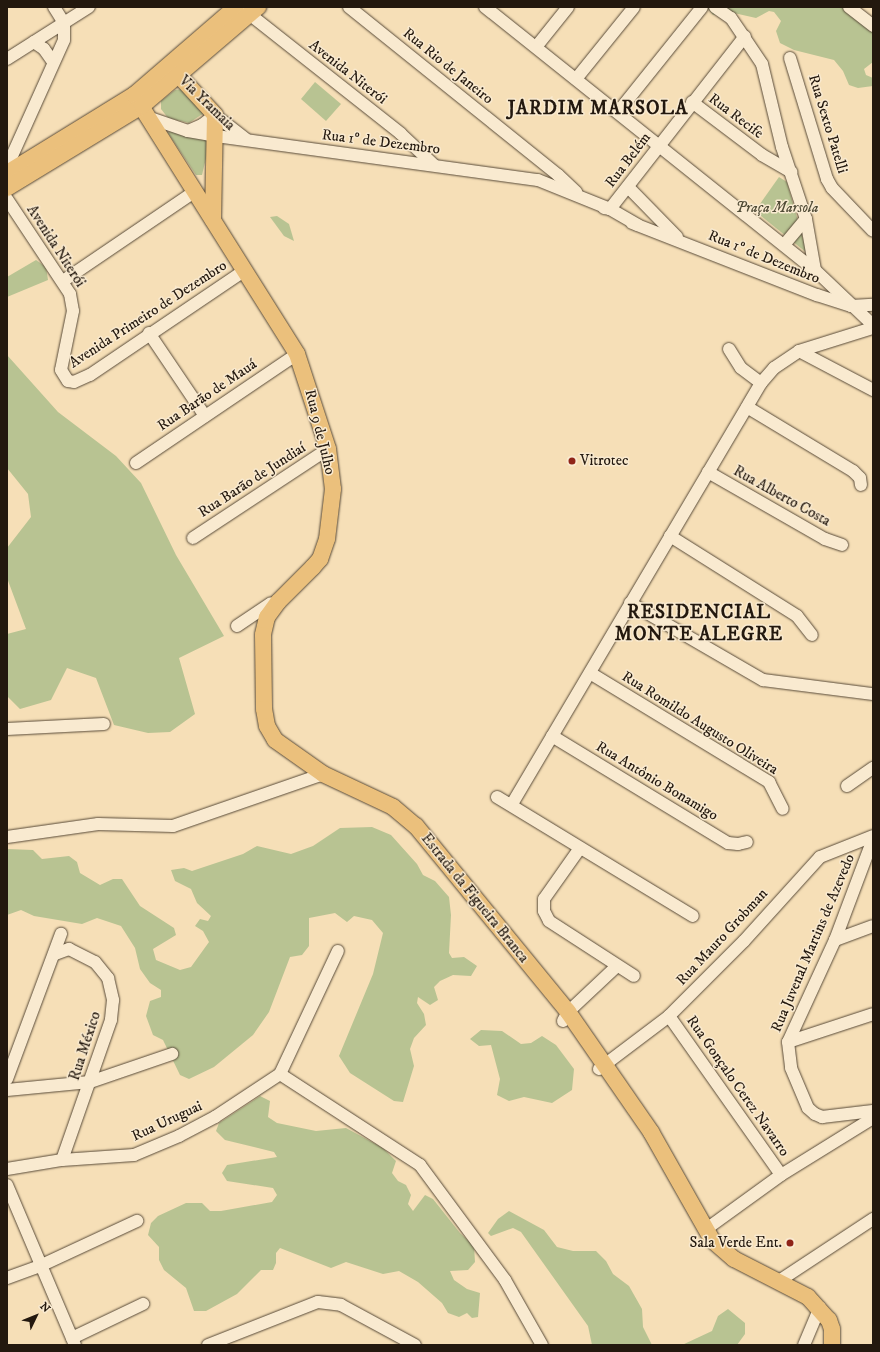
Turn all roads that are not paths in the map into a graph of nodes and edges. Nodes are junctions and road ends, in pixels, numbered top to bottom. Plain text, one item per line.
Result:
1 (54, 7) edge
2 (89, 7) edge
3 (349, 7) edge
4 (485, 7) edge
5 (568, 7) edge
6 (634, 7) edge
7 (702, 7) edge
8 (715, 7) edge
9 (849, 7) edge
10 (246, 9) edge
11 (500, 12) edge
12 (64, 23) junction
13 (873, 26) edge
14 (745, 36) junction
15 (34, 42) junction
16 (536, 47) junction
17 (790, 58) dead end
18 (7, 59) edge
19 (53, 62) junction
20 (174, 71) junction
21 (576, 79) junction
22 (692, 102) junction
23 (142, 106) junction
24 (618, 112) junction
25 (215, 115) junction
26 (188, 131) junction
27 (216, 136) junction
28 (246, 139) junction
29 (659, 146) junction
30 (782, 147) junction
31 (530, 152) junction
32 (762, 155) junction
33 (434, 165) junction
34 (7, 167) edge
35 (552, 169) junction
36 (214, 171) junction
37 (791, 172) junction
38 (7, 173) edge
39 (537, 179) junction
40 (628, 187) junction
41 (7, 188) edge
42 (194, 192) junction
43 (7, 199) edge
44 (583, 201) junction
45 (610, 209) junction
46 (806, 219) junction
47 (213, 222) junction
48 (638, 225) junction
49 (873, 231) edge
50 (680, 240) junction
51 (784, 245) junction
52 (245, 270) junction
53 (815, 270) junction
54 (63, 281) junction
55 (873, 305) edge
56 (850, 306) junction
57 (873, 326) edge
58 (149, 333) junction
59 (729, 349) dead end
60 (799, 351) junction
61 (297, 354) junction
62 (68, 381) joint
63 (761, 383) junction
64 (873, 390) edge
65 (747, 407) junction
66 (205, 416) junction
67 (328, 450) junction
68 (136, 463) dead end
69 (708, 472) junction
70 (861, 486) dead end
71 (670, 536) junction
72 (193, 538) dead end
73 (842, 545) dead end
74 (278, 602) junction
75 (630, 603) junction
76 (237, 626) dead end
77 (812, 635) dead end
78 (590, 673) junction
79 (873, 694) edge
80 (104, 724) dead end
81 (7, 729) edge
82 (552, 736) junction
83 (873, 768) edge
84 (323, 774) junction
85 (847, 786) dead end
86 (497, 797) dead end
87 (512, 804) junction
88 (783, 809) dead end
89 (873, 836) edge
90 (7, 837) edge
91 (873, 839) edge
92 (747, 842) dead end
93 (580, 848) junction
94 (693, 916) dead end
95 (841, 922) junction
96 (873, 926) edge
97 (861, 930) junction
98 (61, 934) dead end
99 (835, 940) junction
100 (338, 951) dead end
101 (55, 954) junction
102 (617, 966) junction
103 (634, 976) dead end
104 (873, 1014) edge
105 (566, 1016) junction
106 (669, 1016) junction
107 (788, 1042) junction
108 (172, 1054) dead end
109 (602, 1067) junction
110 (280, 1074) junction
111 (7, 1080) edge
112 (90, 1082) junction
113 (7, 1090) edge
114 (873, 1111) edge
115 (873, 1118) edge
116 (62, 1160) junction
117 (7, 1169) edge
118 (781, 1175) junction
119 (7, 1185) edge
120 (873, 1219) edge
121 (137, 1221) dead end
122 (705, 1230) junction
123 (42, 1265) junction
124 (7, 1278) edge
125 (779, 1282) junction
126 (142, 1304) dead end
127 (817, 1311) junction
128 (74, 1342) edge
129 (411, 1344) edge
130 (208, 1345) edge
131 (542, 1345) edge
132 (804, 1345) edge
133 (825, 1345) edge
134 (832, 1345) edge

1 - 12 street
2 - 12 street
3 - 31 street, Rua Rio de Janeiro
4 - 11 street
5 - 16 street
6 - 21 street
7 - 24 street
8 - 14 street
9 - 13 street
10 - 20 main road
10 - 33 street, Avenida Niterói
11 - 16 street
12 - 15 street
12 - 19 street
14 - 22 street, Rua Belém
14 - 30 street
15 - 18 street
15 - 19 street
16 - 21 street
17 - 49 street, Rua Sexto Patelli
19 - 34 street
20 - 23 main road
20 - 25 main road, Via Yramaia
21 - 24 street
22 - 29 street, Rua Belém
22 - 32 street, Rua Recife
23 - 26 street, Rua 1º de Dezembro
23 - 38 main road
23 - 41 main road
23 - 42 main road, Rua 9 de Julho
24 - 29 street
25 - 26 street
25 - 27 main road
25 - 28 street, Via Yramaia
26 - 27 street, Rua 1º de Dezembro
27 - 28 street, Rua 1º de Dezembro
27 - 36 main road
28 - 33 street, Rua 1º de Dezembro
29 - 40 street, Rua Belém
29 - 51 street
30 - 32 street, Rua Recife
30 - 37 street
31 - 35 street, Rua Rio de Janeiro
31 - 39 street
32 - 37 street, Rua Recife
33 - 39 street, Rua 1º de Dezembro
35 - 39 street
35 - 44 street, Rua Rio de Janeiro
36 - 42 main road
36 - 47 main road
37 - 46 street
39 - 44 street, Rua 1º de Dezembro
40 - 45 street, Rua Belém
40 - 50 street
42 - 47 main road, Rua 9 de Julho
42 - 54 street
43 - 54 street, Avenida Niterói
44 - 45 street
44 - 48 street, Rua 1º de Dezembro
45 - 48 street, Rua 1º de Dezembro
46 - 51 street
46 - 53 street
47 - 52 main road, Rua 9 de Julho
48 - 50 street, Rua 1º de Dezembro
50 - 56 street, Rua 1º de Dezembro
51 - 53 street
52 - 58 street, Avenida Primeiro de Dezembro
52 - 61 main road, Rua 9 de Julho
53 - 56 street
54 - 62 street, Avenida Niterói
55 - 56 street
56 - 57 street, Rua 1º de Dezembro
57 - 60 street
58 - 62 street, Avenida Primeiro de Dezembro
58 - 66 street
59 - 63 street
60 - 63 street
60 - 64 street
61 - 66 street, Rua Barão de Mauá
61 - 67 main road, Rua 9 de Julho
63 - 65 street
65 - 69 street
65 - 70 street
66 - 68 street, Rua Barão de Mauá
67 - 72 street, Rua Barão de Jundiaí
67 - 74 main road, Rua 9 de Julho
69 - 71 street
69 - 73 street, Rua Alberto Costa
71 - 75 street
71 - 77 street
74 - 76 street, Rua 9 de Julho
74 - 84 main road, Estrada da Figueira Branca
75 - 78 street
75 - 79 street
78 - 82 street
78 - 88 street, Rua Romildo Augusto Oliveira
80 - 81 street
82 - 87 street
82 - 92 street, Rua Antônio Bonamigo
83 - 85 street
84 - 90 street
84 - 105 main road, Estrada da Figueira Branca
86 - 87 street
87 - 93 street
89 - 106 street, Rua Mauro Grobman
91 - 95 street, Rua Juvenal Martins de Azevedo
93 - 94 street
93 - 102 street
95 - 97 street
95 - 99 street, Rua Juvenal Martins de Azevedo
96 - 97 street
97 - 99 street
98 - 101 street
99 - 107 street, Rua Juvenal Martins de Azevedo
100 - 110 street
101 - 111 street
101 - 112 street, Rua México
102 - 103 street
102 - 105 street
104 - 107 street
105 - 109 main road, Estrada da Figueira Branca
106 - 109 street, Rua Mauro Grobman
106 - 118 street, Rua Gonçalo Cerez Navarro
107 - 114 street, Rua Juvenal Martins de Azevedo
108 - 112 street
109 - 122 main road, Estrada da Figueira Branca
109 - 127 main road
110 - 116 street, Rua Uruguai
110 - 131 street
112 - 113 street
112 - 116 street, Rua México
115 - 118 street
116 - 117 street, Rua Uruguai
118 - 122 street
119 - 123 street
120 - 125 street
121 - 123 street
122 - 125 main road, Estrada da Figueira Branca
123 - 124 street
123 - 128 street
125 - 127 main road, Estrada da Figueira Branca
126 - 128 street
127 - 132 street
127 - 133 main road
127 - 134 main road, Estrada da Figueira Branca
129 - 130 street

